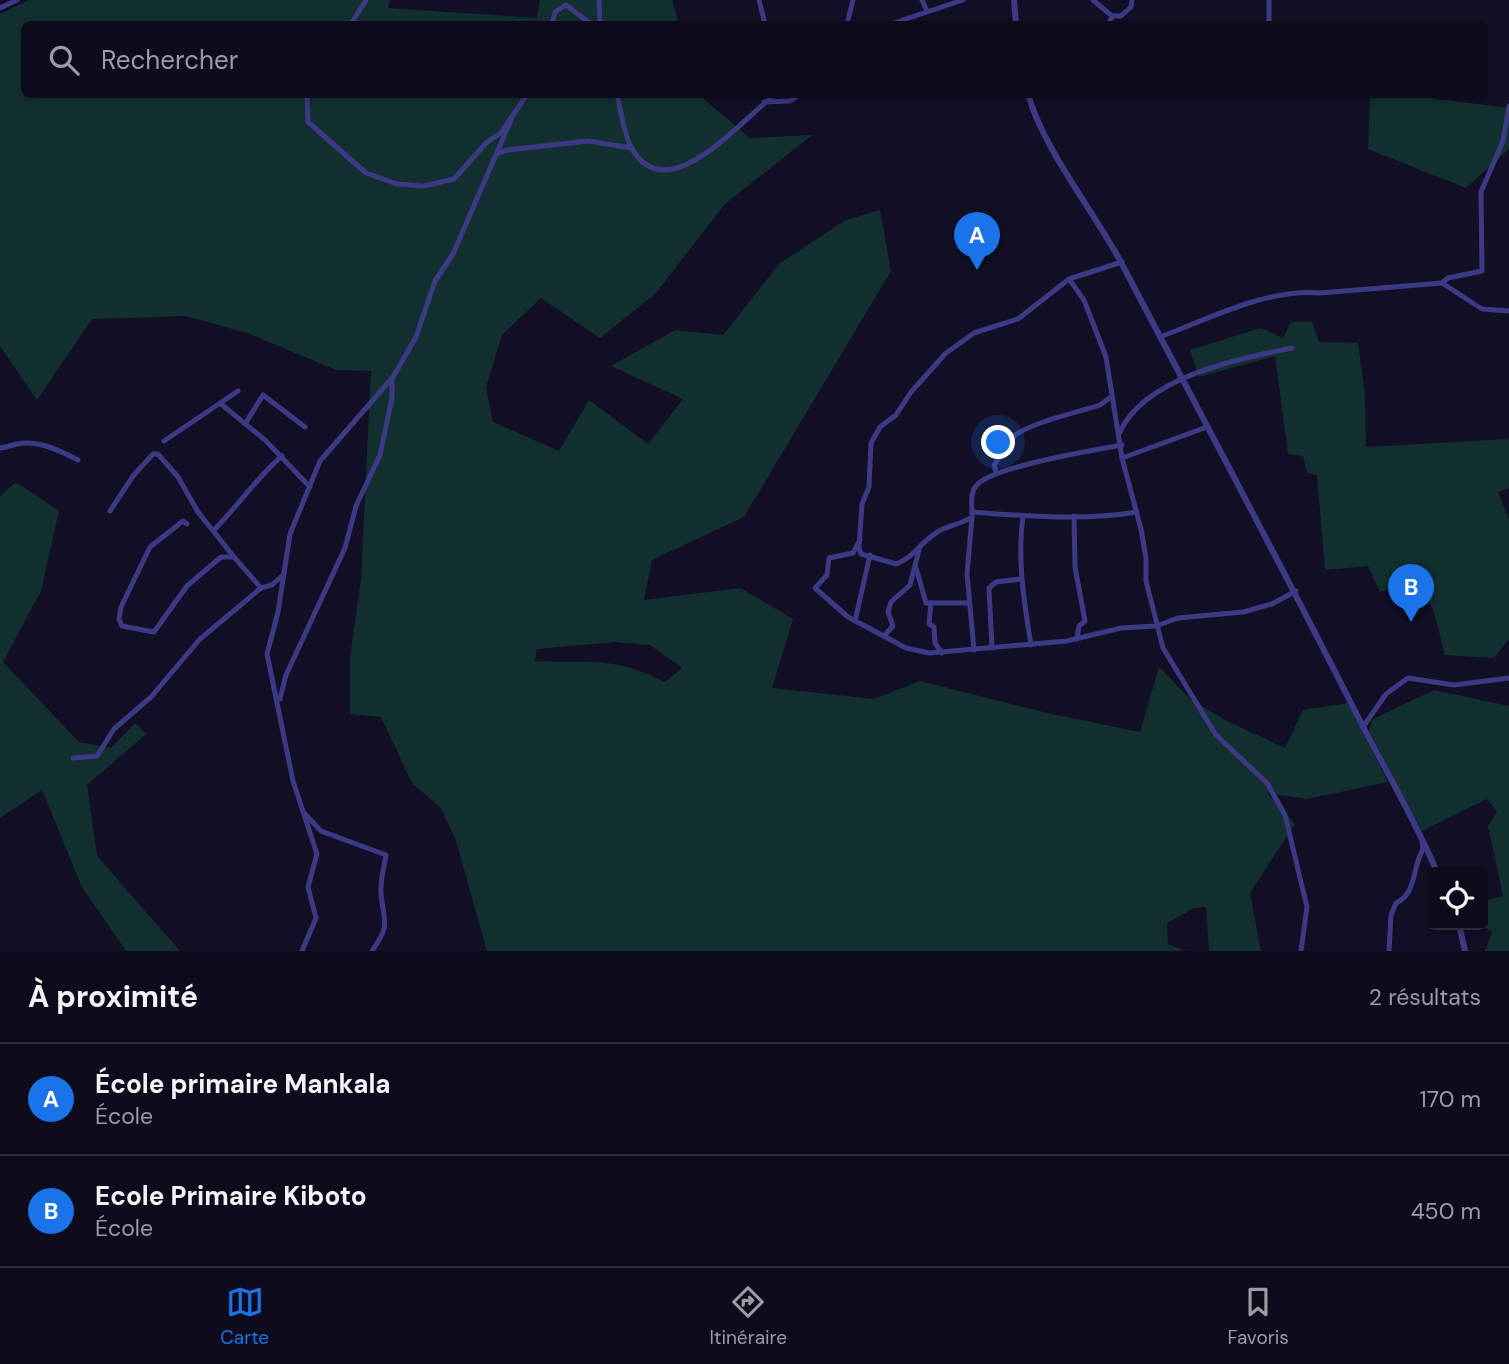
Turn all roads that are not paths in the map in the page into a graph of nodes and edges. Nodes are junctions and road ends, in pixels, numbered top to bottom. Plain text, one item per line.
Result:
1 (17, 0) edge
2 (366, 0) edge
3 (599, 0) edge
4 (759, 0) edge
5 (853, 0) edge
6 (922, 0) edge
7 (964, 0) edge
8 (1014, 0) edge
9 (1093, 0) edge
10 (1269, 0) edge
11 (1131, 2) edge
12 (560, 4) edge
13 (0, 8) edge
14 (928, 11) junction
15 (1112, 16) junction
16 (353, 21) edge
17 (553, 21) edge
18 (587, 21) edge
19 (600, 21) edge
20 (764, 21) edge
21 (848, 21) edge
22 (900, 21) edge
23 (1016, 21) edge
24 (1110, 21) edge
25 (1269, 21) edge
26 (306, 98) edge
27 (525, 98) edge
28 (618, 98) edge
29 (770, 98) edge
30 (794, 98) edge
31 (1030, 98) edge
32 (764, 102) junction
33 (1509, 106) edge
34 (511, 120) junction
35 (632, 148) junction
36 (497, 154) junction
37 (1122, 262) junction
38 (1069, 279) junction
39 (1443, 283) junction
40 (1509, 312) edge
41 (1160, 337) junction
42 (1292, 348) dead end
43 (393, 377) junction
44 (1181, 379) junction
45 (239, 391) dead end
46 (1111, 397) junction
47 (221, 404) junction
48 (245, 425) junction
49 (305, 427) dead end
50 (1208, 427) junction
51 (1120, 432) junction
52 (163, 441) dead end
53 (1122, 445) junction
54 (0, 448) edge
55 (282, 456) junction
56 (1122, 458) junction
57 (78, 460) dead end
58 (996, 472) junction
59 (310, 487) junction
60 (110, 511) dead end
61 (1137, 512) junction
62 (972, 514) junction
63 (1023, 516) junction
64 (1074, 516) junction
65 (187, 524) dead end
66 (214, 530) junction
67 (862, 537) junction
68 (919, 550) junction
69 (870, 555) junction
70 (234, 557) junction
71 (916, 568) junction
72 (282, 576) junction
73 (1021, 579) junction
74 (261, 588) junction
75 (1296, 591) junction
76 (931, 603) junction
77 (969, 603) junction
78 (855, 621) junction
79 (1156, 626) junction
80 (884, 636) junction
81 (1077, 639) junction
82 (1031, 645) junction
83 (992, 648) junction
84 (974, 650) junction
85 (942, 653) junction
86 (1509, 678) edge
87 (279, 705) junction
88 (1363, 727) junction
89 (72, 758) dead end
90 (302, 811) junction
91 (1418, 826) junction
92 (1435, 867) edge
93 (1460, 930) edge
94 (302, 951) edge
95 (372, 951) edge
96 (1301, 951) edge
97 (1389, 951) edge
98 (1465, 951) edge

1 - 13 street
2 - 16 street
3 - 19 street
4 - 20 street
5 - 21 street
6 - 14 street
7 - 14 street
8 - 23 street
9 - 15 street
10 - 25 street
11 - 15 street
12 - 17 street
12 - 18 street
14 - 22 street
15 - 24 street
26 - 34 street
27 - 34 street
28 - 35 street
29 - 32 street
30 - 32 street
31 - 37 street
32 - 35 street
33 - 39 street
34 - 36 street
35 - 36 street
36 - 43 street
37 - 38 street
37 - 41 street
38 - 46 street
38 - 67 street
39 - 40 street
39 - 41 street
41 - 44 street
42 - 44 street
43 - 59 street
43 - 87 street
44 - 50 street
44 - 51 street
45 - 47 street
46 - 51 street
46 - 58 street
47 - 48 street
47 - 52 street
48 - 49 street
48 - 55 street
50 - 56 street
50 - 75 street
51 - 53 street
53 - 56 street
53 - 58 street
54 - 57 street
55 - 59 street
55 - 66 street
56 - 61 street
58 - 62 street
59 - 72 street
60 - 66 street
61 - 64 street
61 - 79 street
62 - 63 street
62 - 68 street
62 - 77 street
63 - 64 street
63 - 73 street
64 - 81 street
65 - 70 street
66 - 70 street
67 - 69 street
67 - 78 street
68 - 69 street
68 - 71 street
69 - 78 street
70 - 74 street
71 - 76 street
71 - 80 street
72 - 74 street
72 - 87 street
73 - 82 street
73 - 83 street
74 - 89 street
75 - 79 street
75 - 88 street
76 - 77 street
76 - 85 street
77 - 84 street
78 - 80 street
79 - 81 street
79 - 96 street
80 - 85 street
81 - 82 street
82 - 83 street
83 - 84 street
84 - 85 street
86 - 88 street
87 - 90 street
88 - 91 street
90 - 94 street
90 - 95 street
91 - 92 street
91 - 97 street
93 - 98 street

